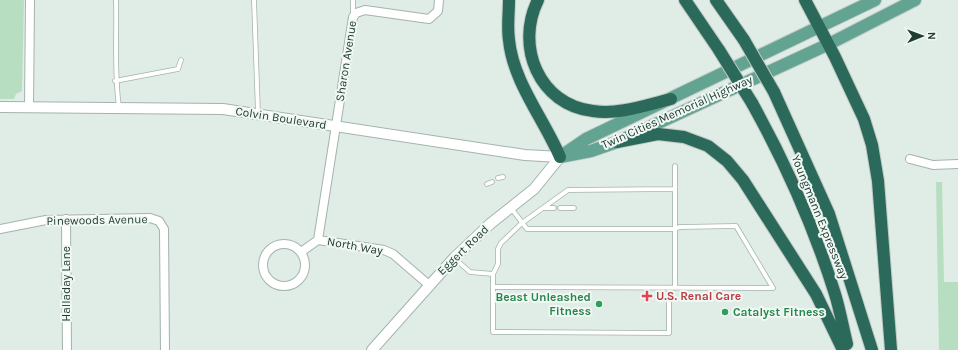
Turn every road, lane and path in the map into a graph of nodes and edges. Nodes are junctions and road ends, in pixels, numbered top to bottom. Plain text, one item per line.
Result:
1 (30, 0) edge
2 (116, 0) edge
3 (254, 0) edge
4 (353, 0) edge
5 (439, 0) edge
6 (509, 0) edge
7 (538, 0) edge
8 (682, 0) edge
9 (685, 0) edge
10 (716, 0) edge
11 (805, 0) edge
12 (875, 0) edge
13 (915, 0) edge
14 (694, 12) junction
15 (352, 17) junction
16 (820, 28) junction
17 (829, 44) junction
18 (181, 60) dead end
19 (115, 80) junction
20 (671, 99) junction
21 (0, 107) edge
22 (28, 107) junction
23 (119, 107) junction
24 (258, 114) junction
25 (336, 126) junction
26 (616, 142) junction
27 (560, 157) junction
28 (910, 158) dead end
29 (958, 164) edge
30 (675, 166) dead end
31 (492, 182) dead end
32 (487, 184) dead end
33 (675, 189) junction
34 (510, 207) junction
35 (543, 208) junction
36 (554, 208) dead end
37 (560, 208) dead end
38 (574, 208) dead end
39 (66, 219) junction
40 (522, 222) junction
41 (675, 228) junction
42 (0, 229) edge
43 (318, 240) junction
44 (301, 252) junction
45 (454, 258) junction
46 (493, 274) junction
47 (428, 285) junction
48 (493, 287) junction
49 (669, 288) junction
50 (675, 288) junction
51 (67, 350) edge
52 (165, 350) edge
53 (373, 350) edge
54 (843, 350) edge
55 (848, 350) edge
56 (872, 350) edge
57 (891, 350) edge

1 - 22 street
2 - 19 lane
3 - 24 lane
4 - 15 lane, Sharon Avenue
5 - 15 street
6 - 27 highway
7 - 20 highway
8 - 14 highway
9 - 14 highway, Youngmann Expressway
10 - 56 highway, Youngmann Expressway, bridge
11 - 16 highway
12 - 16 main road, Twin Cities Memorial Highway
13 - 17 main road, Twin Cities Memorial Highway
14 - 55 highway, Youngmann Expressway, bridge
15 - 25 street, Sharon Avenue
16 - 17 highway
16 - 20 main road, Twin Cities Memorial Highway
17 - 26 main road, Twin Cities Memorial Highway
17 - 57 highway
18 - 19 lane
19 - 23 lane
20 - 27 main road, Twin Cities Memorial Highway
21 - 22 street, Colvin Boulevard
22 - 23 street, Colvin Boulevard
23 - 24 street, Colvin Boulevard
24 - 25 street, Colvin Boulevard
25 - 27 street, Colvin Boulevard
25 - 43 street, Sharon Avenue
26 - 27 main road, Twin Cities Memorial Highway
26 - 54 highway
27 - 34 street, Eggert Road
28 - 29 street
30 - 33 lane
31 - 32 lane
33 - 35 lane
33 - 41 lane
34 - 40 lane
34 - 45 street, Eggert Road
35 - 36 lane
35 - 40 lane
37 - 38 lane
39 - 42 street, Pinewoods Avenue
39 - 51 street, Halladay Lane
39 - 52 street, Pinewoods Avenue
40 - 41 lane
40 - 46 lane
41 - 50 lane
41 - 50 lane
43 - 44 street
43 - 47 street, North Way
44 - 44 street
45 - 46 lane
45 - 47 street, Eggert Road
46 - 48 lane
47 - 53 street, Eggert Road
48 - 49 lane
48 - 49 lane
49 - 50 lane

